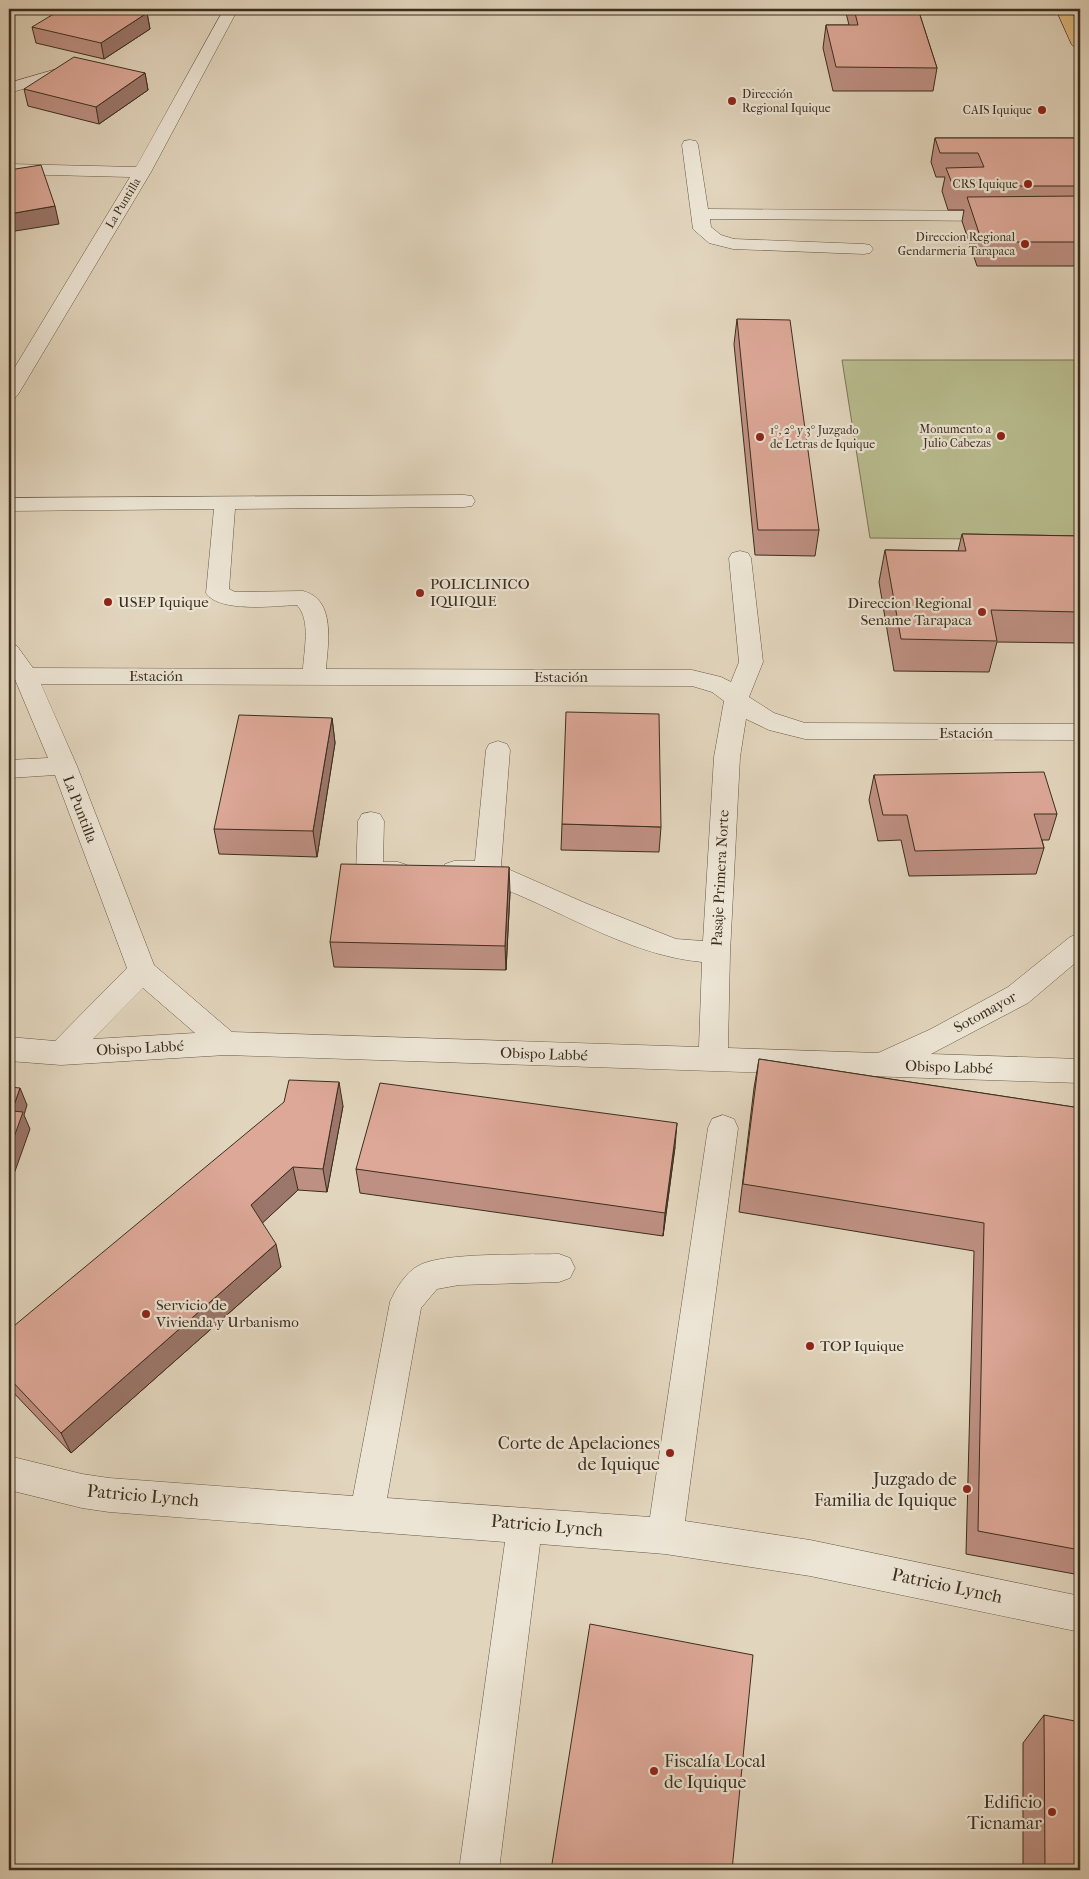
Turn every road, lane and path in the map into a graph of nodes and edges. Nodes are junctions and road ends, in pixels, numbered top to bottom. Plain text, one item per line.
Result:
1 (231, 9) edge
2 (1063, 9) edge
3 (1080, 45) edge
4 (92, 73) edge
5 (9, 88) edge
6 (690, 145) dead end
7 (9, 170) edge
8 (142, 172) junction
9 (700, 214) junction
10 (1022, 216) edge
11 (864, 249) dead end
12 (9, 393) edge
13 (464, 501) dead end
14 (225, 502) junction
15 (9, 504) edge
16 (740, 558) dead end
17 (9, 651) edge
18 (26, 676) junction
19 (314, 676) junction
20 (737, 697) junction
21 (1080, 732) edge
22 (498, 750) dead end
23 (64, 766) junction
24 (9, 769) edge
25 (371, 821) dead end
26 (487, 870) junction
27 (1080, 944) edge
28 (716, 953) junction
29 (142, 971) junction
30 (226, 1043) junction
31 (9, 1049) edge
32 (61, 1053) junction
33 (713, 1060) junction
34 (880, 1065) junction
35 (1080, 1071) edge
36 (723, 1128) dead end
37 (559, 1268) dead end
38 (9, 1473) edge
39 (367, 1513) junction
40 (525, 1524) junction
41 (665, 1536) junction
42 (1080, 1614) edge
43 (479, 1870) edge

1 - 8 street, La Puntilla
2 - 3 main road
4 - 5 street
6 - 9 street
7 - 8 street
8 - 12 street, La Puntilla
9 - 10 street
9 - 11 street
13 - 14 street
14 - 15 street
14 - 19 street
16 - 20 street, Pasaje Primera Norte
17 - 18 street, La Puntilla
18 - 19 street, Estación
18 - 23 street, La Puntilla
19 - 20 street, Estación
20 - 21 street, Estación
20 - 28 street, Pasaje Primera Norte
22 - 26 street
23 - 24 street
23 - 29 street, La Puntilla
25 - 26 street
26 - 28 street
27 - 34 street, Sotomayor
28 - 33 street, Pasaje Primera Norte
29 - 30 street, La Puntilla
29 - 32 street
30 - 32 street, Obispo Labbé
30 - 33 street, Obispo Labbé
31 - 32 street, Obispo Labbé
33 - 34 street, Obispo Labbé
34 - 35 street, Obispo Labbé
36 - 41 street
37 - 39 street
38 - 39 street, Patricio Lynch
39 - 40 street, Patricio Lynch
40 - 41 street, Patricio Lynch
40 - 43 street
41 - 42 street, Patricio Lynch

